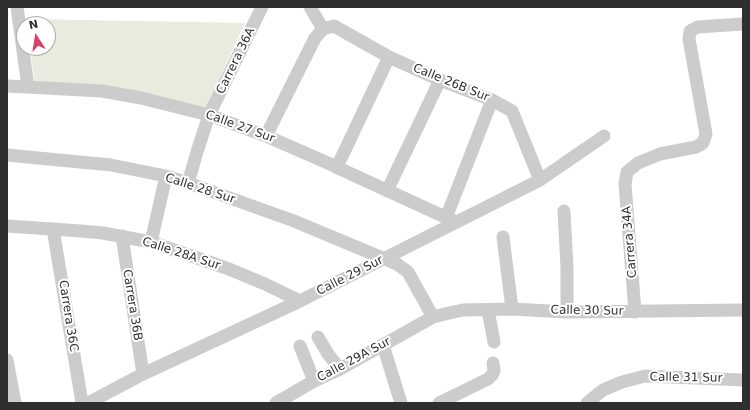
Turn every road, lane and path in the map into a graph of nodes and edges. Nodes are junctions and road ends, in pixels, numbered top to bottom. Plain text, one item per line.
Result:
1 (17, 7) edge
2 (262, 7) edge
3 (310, 7) edge
4 (743, 24) edge
5 (323, 29) junction
6 (389, 57) junction
7 (440, 80) junction
8 (7, 86) edge
9 (28, 87) junction
10 (492, 100) junction
11 (210, 115) junction
12 (266, 136) junction
13 (604, 136) dead end
14 (7, 155) edge
15 (337, 167) junction
16 (166, 176) junction
17 (540, 180) junction
18 (188, 183) junction
19 (387, 190) junction
20 (564, 211) dead end
21 (451, 220) junction
22 (7, 226) edge
23 (53, 229) junction
24 (122, 236) junction
25 (503, 237) dead end
26 (151, 242) junction
27 (384, 258) junction
28 (300, 301) junction
29 (512, 309) junction
30 (488, 310) junction
31 (743, 310) edge
32 (567, 312) junction
33 (635, 312) junction
34 (433, 317) junction
35 (318, 338) dead end
36 (494, 342) dead end
37 (383, 345) junction
38 (300, 346) dead end
39 (328, 354) junction
40 (7, 360) edge
41 (307, 363) junction
42 (340, 369) junction
43 (492, 369) dead end
44 (143, 374) junction
45 (743, 380) edge
46 (314, 381) junction
47 (15, 403) edge
48 (82, 403) edge
49 (88, 403) edge
50 (276, 403) edge
51 (401, 403) edge
52 (439, 403) edge
53 (587, 403) edge

1 - 9 street
2 - 11 street, Carrera 36A
3 - 5 street
4 - 33 street, Carrera 34A
5 - 6 street, Calle 26B Sur
5 - 12 street
6 - 7 street, Calle 26B Sur
6 - 15 street
7 - 10 street, Calle 26B Sur
7 - 19 street
8 - 9 street, Calle 27 Sur
9 - 11 street, Calle 27 Sur
10 - 17 street, Calle 26B Sur
10 - 21 street
11 - 12 street, Calle 27 Sur
11 - 18 street, Carrera 36A
12 - 15 street, Calle 27 Sur
13 - 17 street, Calle 29 Sur
14 - 16 street, Calle 28 Sur
15 - 19 street, Calle 27 Sur
16 - 18 street, Calle 28 Sur
16 - 26 street
17 - 21 street, Calle 29 Sur
18 - 27 street, Calle 28 Sur
19 - 21 street, Calle 27 Sur
20 - 32 street
21 - 27 street, Calle 29 Sur
22 - 23 street, Calle 28A Sur
23 - 24 street, Calle 28A Sur
23 - 48 street, Carrera 36C
24 - 26 street, Calle 28A Sur
24 - 44 street, Carrera 36B
25 - 29 street
26 - 28 street, Calle 28A Sur
27 - 28 street, Calle 29 Sur
27 - 34 street, Calle 28 Sur
28 - 44 street, Calle 29 Sur
29 - 30 street, Calle 30 Sur
29 - 32 street, Calle 30 Sur
30 - 34 street, Calle 30 Sur
30 - 36 street
31 - 33 street, Calle 30 Sur
32 - 33 street, Calle 30 Sur
34 - 37 street, Calle 29A Sur
35 - 39 street
37 - 42 street, Calle 29A Sur
37 - 51 street
38 - 41 street
39 - 41 street
39 - 42 street
40 - 47 street
41 - 46 street
42 - 46 street, Calle 29A Sur
43 - 52 street
44 - 49 street, Calle 29 Sur
45 - 53 street, Calle 31 Sur
46 - 50 street, Calle 29A Sur

